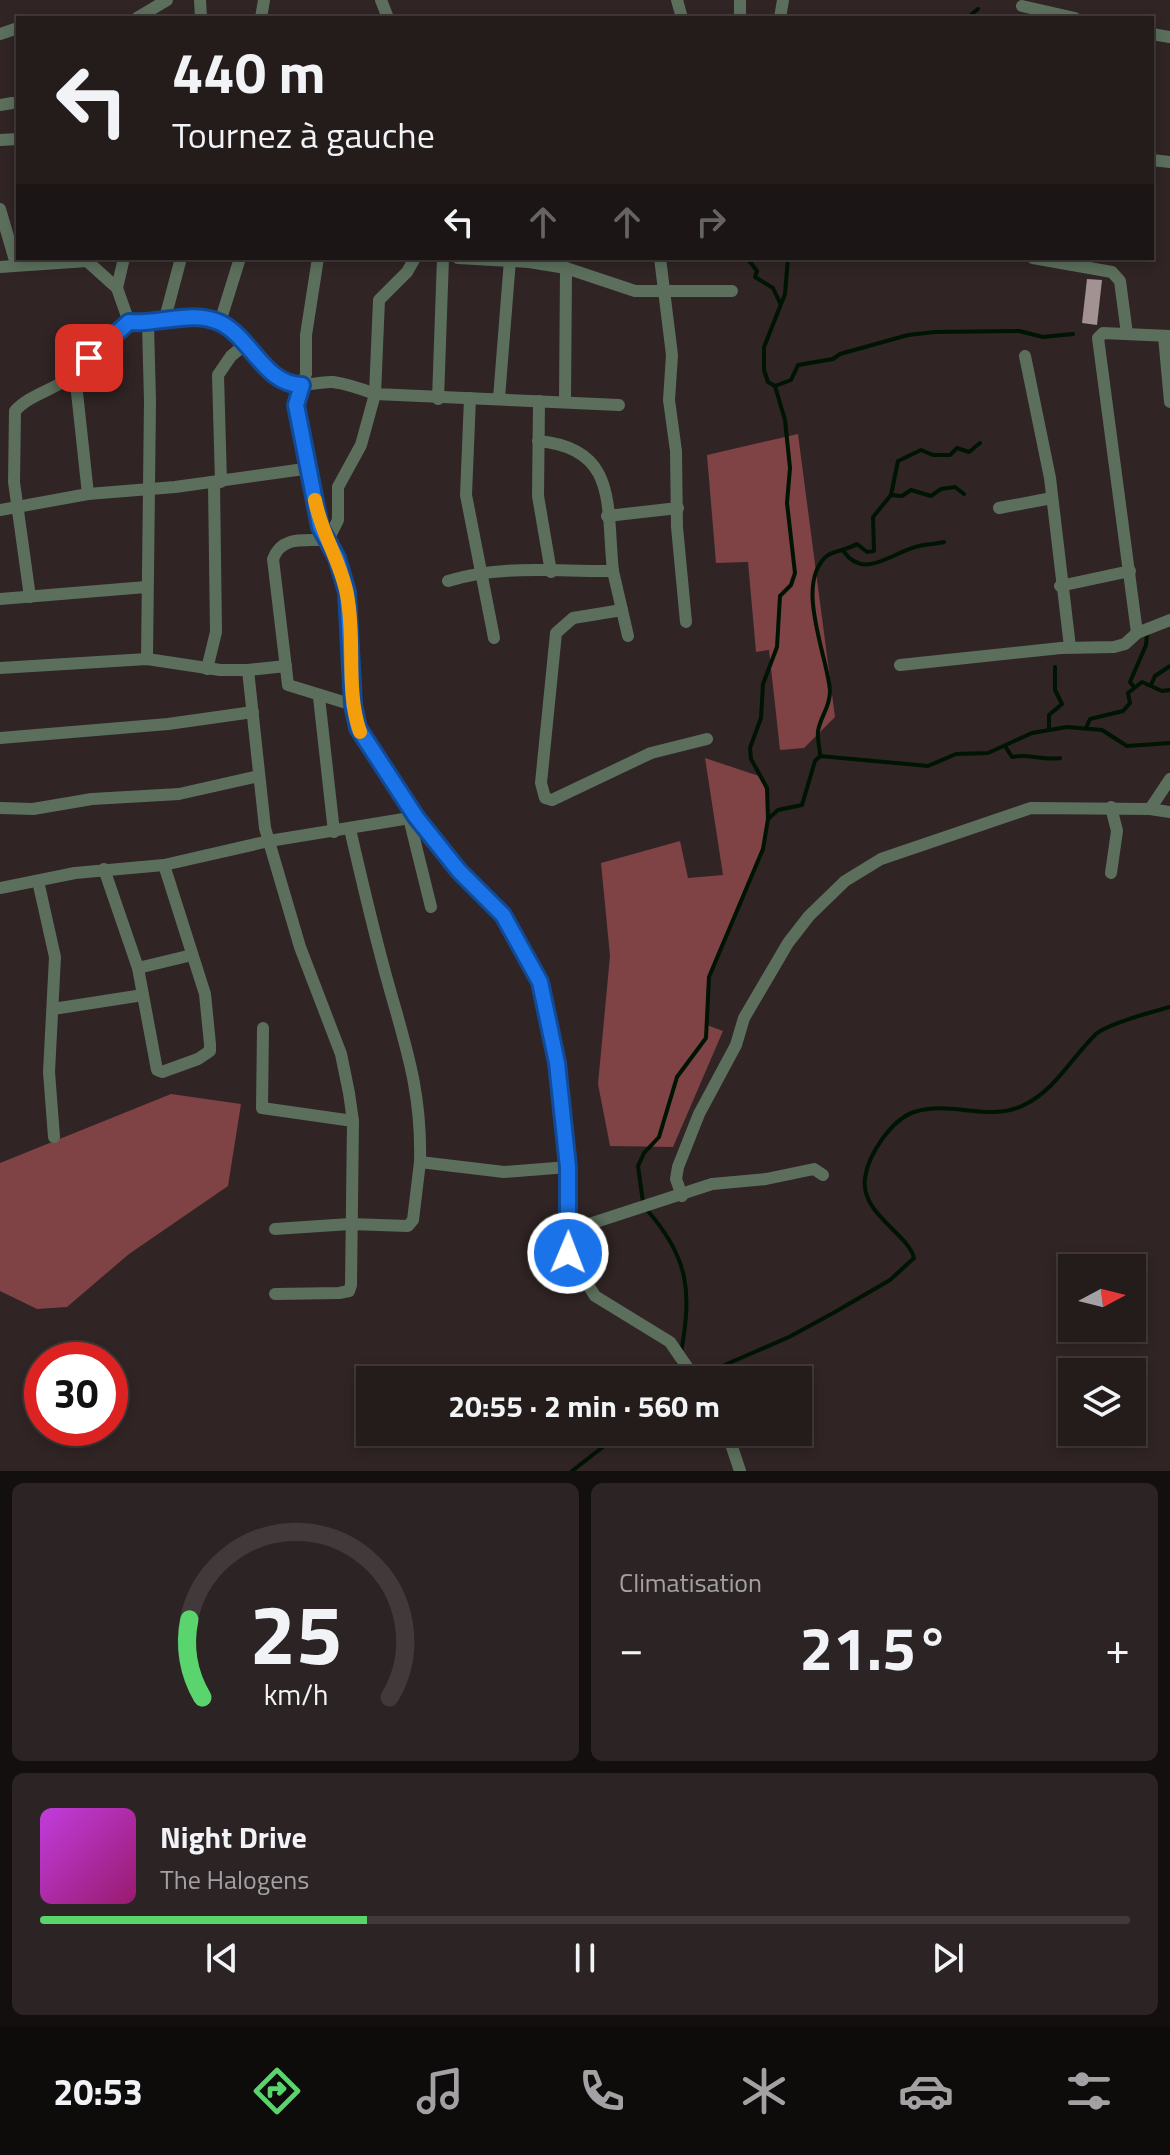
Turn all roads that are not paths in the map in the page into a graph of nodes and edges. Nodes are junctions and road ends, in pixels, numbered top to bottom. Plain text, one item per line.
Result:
1 (167, 0) edge
2 (1022, 6) dead end
3 (141, 16) edge
4 (1066, 16) edge
5 (0, 209) edge
6 (2, 224) edge
7 (86, 260) edge
8 (124, 260) edge
9 (180, 260) edge
10 (239, 260) edge
11 (318, 260) edge
12 (413, 260) edge
13 (443, 260) edge
14 (510, 260) joint
15 (660, 260) edge
16 (1044, 260) edge
17 (16, 264) junction
18 (0, 267) edge
19 (566, 268) junction
20 (117, 288) junction
21 (732, 291) dead end
22 (662, 292) junction
23 (129, 322) junction
24 (164, 322) junction
25 (220, 322) junction
26 (148, 324) junction
27 (1127, 334) junction
28 (1167, 336) edge
29 (248, 342) junction
30 (1025, 356) dead end
31 (75, 374) junction
32 (302, 385) junction
33 (375, 394) junction
34 (470, 398) junction
35 (499, 398) junction
36 (438, 399) junction
37 (539, 401) junction
38 (565, 401) junction
39 (1170, 402) edge
40 (619, 405) dead end
41 (538, 441) junction
42 (311, 468) junction
43 (218, 482) junction
44 (148, 489) junction
45 (88, 494) junction
46 (1052, 498) junction
47 (18, 508) junction
48 (678, 508) junction
49 (999, 508) dead end
50 (0, 510) edge
51 (607, 516) junction
52 (328, 540) junction
53 (613, 571) junction
54 (1130, 571) junction
55 (551, 572) junction
56 (481, 574) junction
57 (448, 581) dead end
58 (1060, 586) junction
59 (146, 587) junction
60 (30, 597) junction
61 (0, 599) edge
62 (622, 610) junction
63 (1170, 620) edge
64 (686, 622) dead end
65 (1137, 633) junction
66 (628, 636) dead end
67 (494, 638) dead end
68 (1070, 647) junction
69 (147, 659) junction
70 (900, 665) dead end
71 (286, 666) junction
72 (0, 668) edge
73 (207, 669) junction
74 (248, 670) junction
75 (319, 697) junction
76 (353, 705) junction
77 (253, 712) junction
78 (0, 738) edge
79 (707, 739) dead end
80 (259, 776) junction
81 (1170, 779) edge
82 (1111, 807) junction
83 (0, 808) edge
84 (1150, 809) junction
85 (1170, 812) edge
86 (412, 817) junction
87 (350, 829) junction
88 (334, 832) junction
89 (269, 841) junction
90 (164, 865) junction
91 (104, 869) junction
92 (1111, 873) dead end
93 (38, 881) junction
94 (0, 888) edge
95 (431, 907) dead end
96 (192, 955) junction
97 (138, 968) junction
98 (143, 995) junction
99 (53, 1009) junction
100 (263, 1028) dead end
101 (353, 1121) junction
102 (54, 1137) dead end
103 (420, 1162) junction
104 (568, 1167) junction
105 (823, 1175) dead end
106 (682, 1196) junction
107 (350, 1224) junction
108 (275, 1229) dead end
109 (568, 1231) junction
110 (275, 1294) dead end
111 (686, 1366) edge
112 (732, 1446) edge
113 (740, 1471) edge

1 - 3 street
2 - 4 street
5 - 6 street
6 - 17 street
7 - 17 street
7 - 20 street
8 - 20 street
9 - 24 street
10 - 25 street
11 - 32 street
12 - 33 street
13 - 36 street
14 - 19 street
14 - 35 street
15 - 22 street
16 - 27 street
17 - 18 street
19 - 22 street
19 - 38 street
20 - 23 street
21 - 22 street
22 - 48 street
23 - 26 street
23 - 31 street
24 - 25 street
24 - 26 street
25 - 29 street
26 - 44 street
27 - 28 street
27 - 54 street
28 - 39 street
29 - 32 street
29 - 43 street
30 - 46 street
31 - 45 street
31 - 47 street
32 - 33 street
32 - 42 street
33 - 36 street
33 - 52 street
34 - 35 street
34 - 36 street
34 - 56 street
35 - 37 street
37 - 38 street
37 - 41 street
38 - 40 street
41 - 51 street
41 - 55 street
42 - 43 street
42 - 52 street
43 - 44 street
43 - 73 street
44 - 45 street
44 - 59 street
45 - 47 street
46 - 49 street
46 - 58 street
47 - 50 street
47 - 60 street
48 - 51 street
48 - 64 street
51 - 53 street
52 - 71 street
52 - 76 street
53 - 55 street
53 - 62 street
54 - 58 street
54 - 65 street
55 - 56 street
56 - 57 street
56 - 67 street
58 - 68 street
59 - 60 street
59 - 69 street
60 - 61 street
62 - 66 street
62 - 79 street
63 - 65 street
65 - 68 street
68 - 70 street
69 - 72 street
69 - 73 street
71 - 74 street
71 - 75 street
73 - 74 street
74 - 77 street
75 - 76 street
75 - 88 street
76 - 86 street
77 - 78 street
77 - 80 street
80 - 83 street
80 - 89 street
81 - 84 street
82 - 84 street
82 - 92 street
82 - 106 street
84 - 85 street
86 - 87 street
86 - 95 street
86 - 104 street
87 - 88 street
87 - 103 street
88 - 89 street
89 - 90 street
89 - 101 street
90 - 91 street
90 - 96 street
91 - 93 street
91 - 97 street
93 - 94 street
93 - 99 street
96 - 97 street
96 - 98 street
97 - 98 street
98 - 99 street
99 - 102 street
100 - 101 street
101 - 107 street
103 - 104 street
103 - 107 street
104 - 109 street
105 - 106 street
106 - 109 street
107 - 108 street
107 - 110 street
109 - 111 street
112 - 113 street

